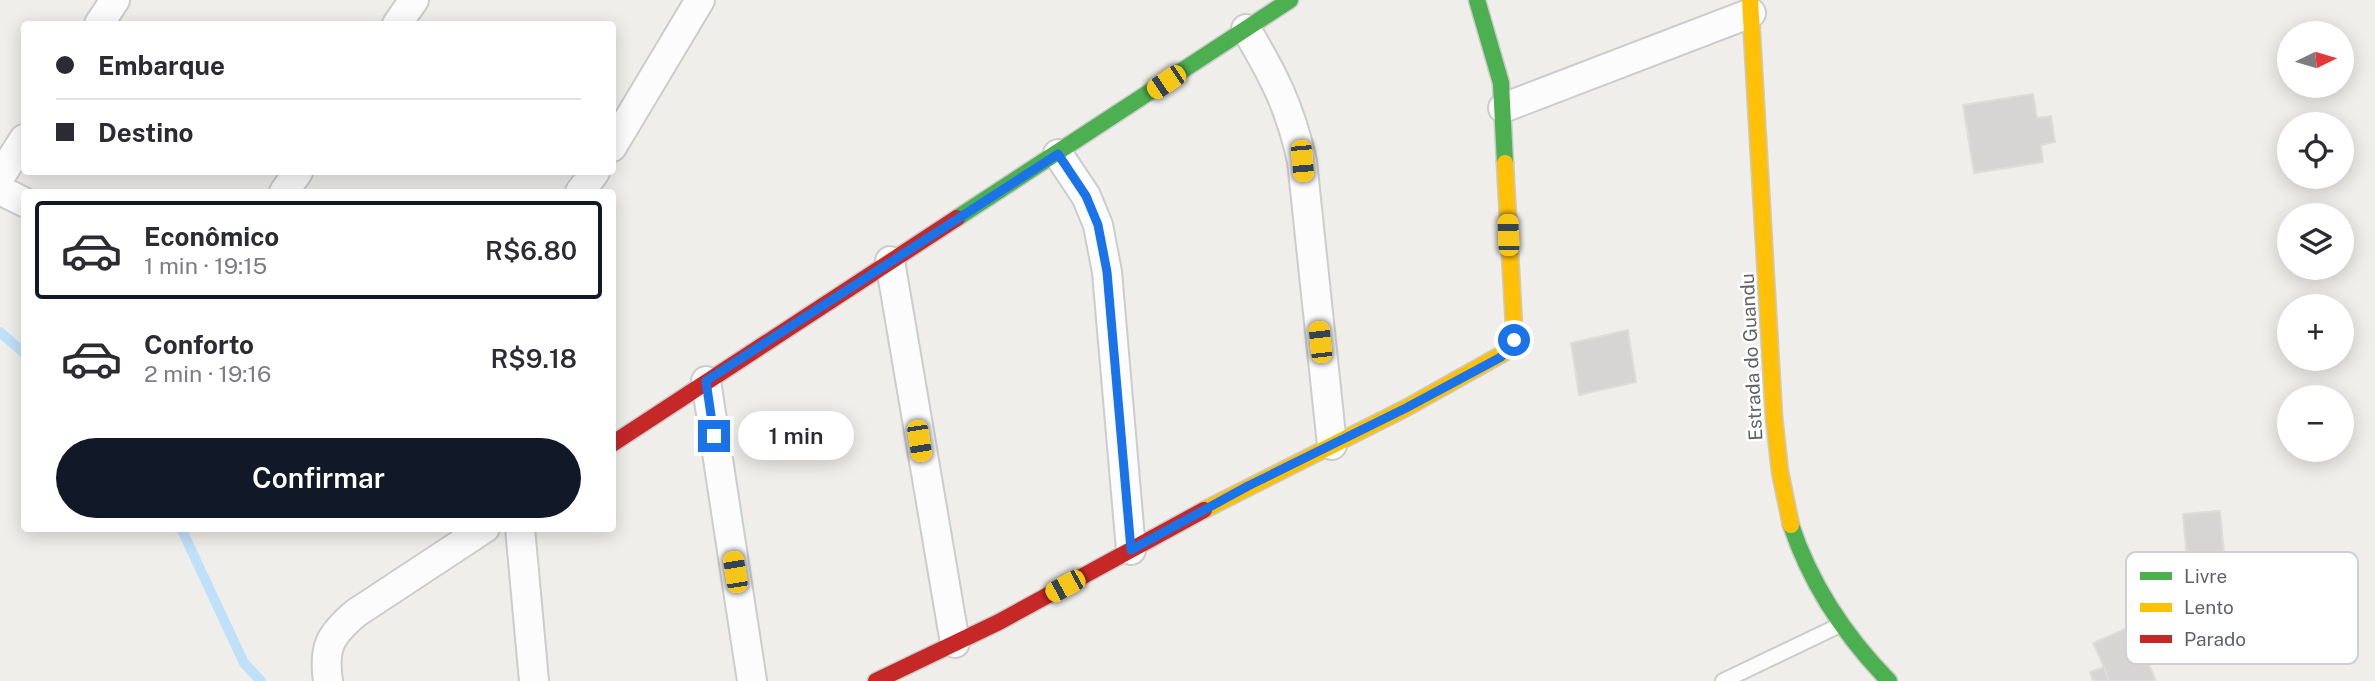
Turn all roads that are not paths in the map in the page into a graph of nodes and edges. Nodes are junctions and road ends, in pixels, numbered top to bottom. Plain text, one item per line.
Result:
1 (115, 0) edge
2 (414, 0) edge
3 (700, 0) edge
4 (1290, 0) edge
5 (1477, 0) edge
6 (1750, 6) edge
7 (101, 21) edge
8 (399, 21) edge
9 (1246, 29) junction
10 (1503, 108) junction
11 (616, 140) edge
12 (21, 144) edge
13 (1058, 154) junction
14 (0, 177) edge
15 (0, 190) edge
16 (21, 200) edge
17 (890, 261) junction
18 (706, 381) junction
19 (616, 441) edge
20 (1332, 445) junction
21 (479, 532) edge
22 (520, 532) edge
23 (1131, 550) junction
24 (1842, 624) junction
25 (955, 643) junction
26 (328, 681) edge
27 (534, 681) edge
28 (752, 681) edge
29 (876, 681) edge
30 (1723, 681) edge
31 (1889, 681) edge

1 - 7 street
2 - 8 street
3 - 11 street
4 - 9 street
5 - 10 street
6 - 10 street
6 - 24 street, Estrada do Guandu
9 - 13 street
9 - 20 street
10 - 20 street
12 - 14 street
13 - 17 street
13 - 23 street
15 - 16 street
17 - 18 street
17 - 25 street
18 - 19 street
18 - 28 street
20 - 23 street
21 - 26 street
22 - 27 street
23 - 25 street
24 - 30 lane
24 - 31 street, Estrada do Guandu
25 - 29 street

